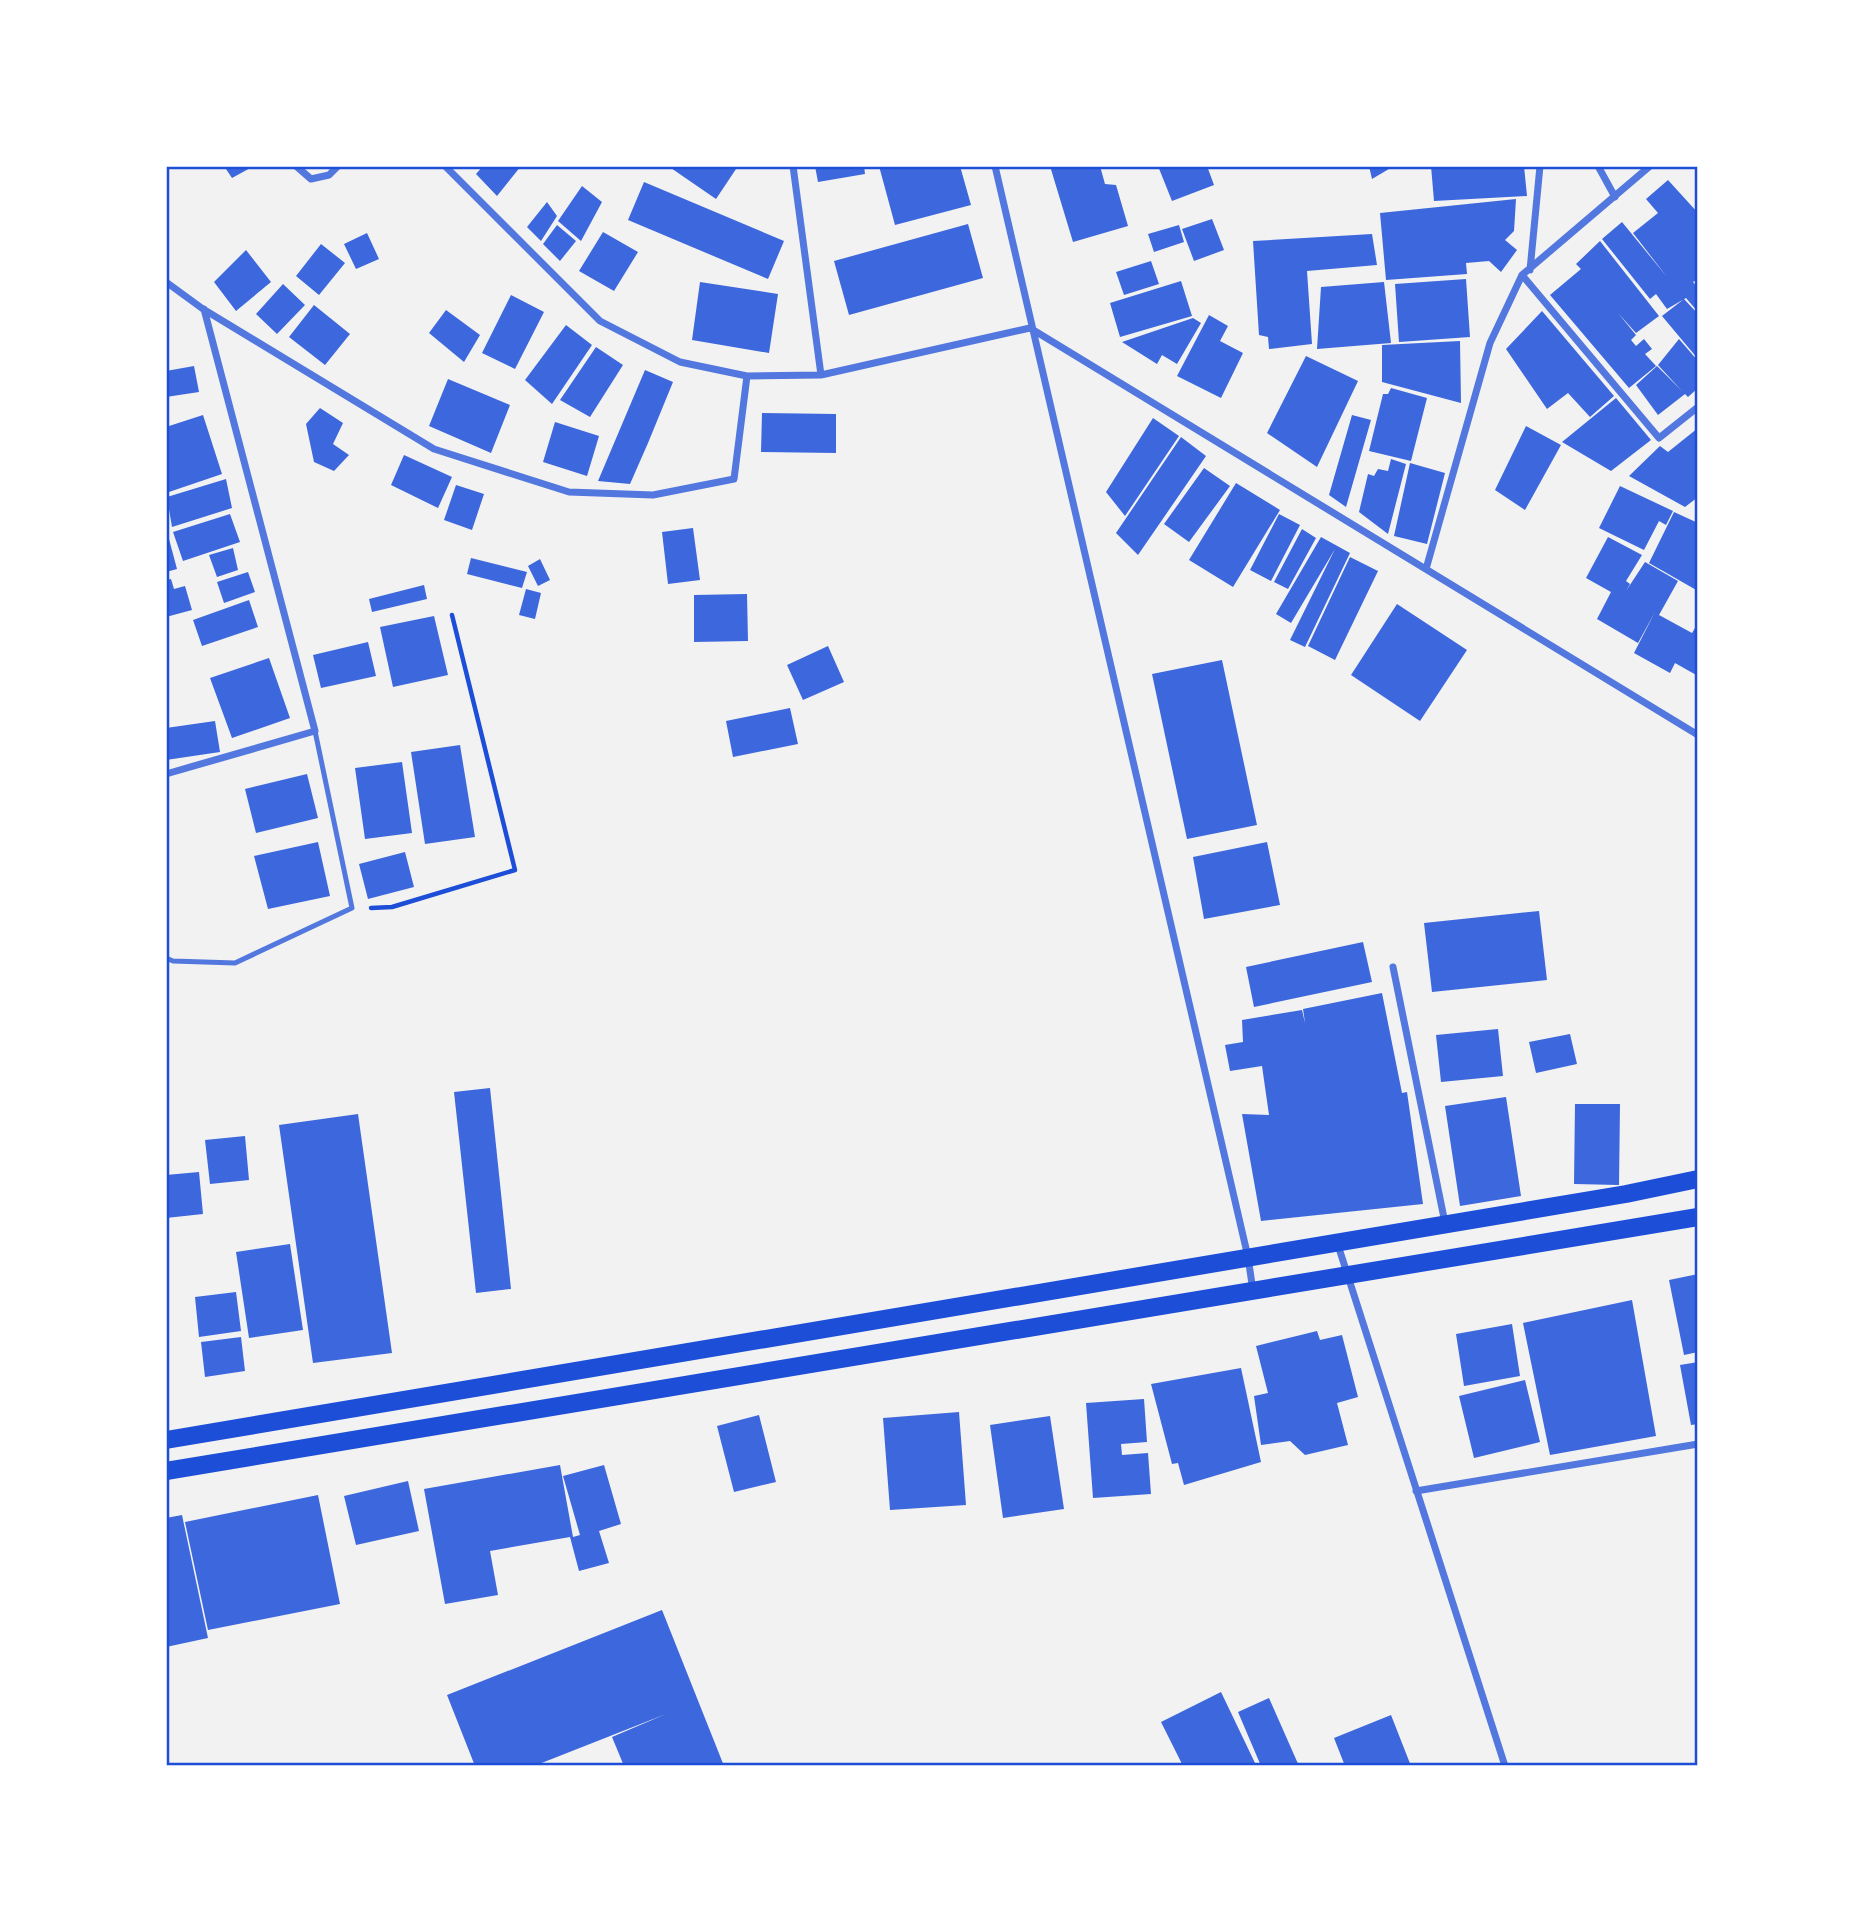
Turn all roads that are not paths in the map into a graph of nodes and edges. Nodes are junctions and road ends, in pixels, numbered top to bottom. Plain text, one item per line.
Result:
1 (296, 166) edge
2 (338, 166) edge
3 (445, 166) edge
4 (793, 166) edge
5 (995, 166) edge
6 (1540, 166) edge
7 (1598, 166) edge
8 (1650, 166) edge
9 (1615, 197) junction
10 (1530, 270) junction
11 (1522, 275) junction
12 (166, 282) edge
13 (204, 309) junction
14 (1030, 328) junction
15 (821, 375) junction
16 (747, 376) junction
17 (1698, 407) edge
18 (1426, 569) junction
19 (315, 730) junction
20 (1698, 736) edge
21 (166, 774) edge
22 (166, 958) edge
23 (1393, 967) dead end
24 (1698, 1178) edge
25 (1698, 1217) edge
26 (1446, 1224) junction
27 (1337, 1241) junction
28 (1248, 1257) junction
29 (1346, 1277) junction
30 (1254, 1292) junction
31 (166, 1440) edge
32 (1698, 1444) edge
33 (166, 1471) edge
34 (1416, 1491) junction
35 (1505, 1766) edge

1 - 2 street
3 - 16 street
4 - 15 street
5 - 14 street
6 - 10 street
7 - 9 street
8 - 9 street
9 - 10 street
10 - 11 street
11 - 17 street
11 - 18 street
12 - 13 street
13 - 16 street
13 - 19 street
14 - 15 street
14 - 18 street
14 - 28 street
15 - 16 street
18 - 20 street
19 - 21 street
19 - 22 lane
23 - 26 street
24 - 26 main road
25 - 29 main road
26 - 27 main road
27 - 28 main road
27 - 29 street
28 - 30 street
28 - 31 main road
29 - 30 main road
29 - 34 street
30 - 33 main road
32 - 34 street
34 - 35 street

